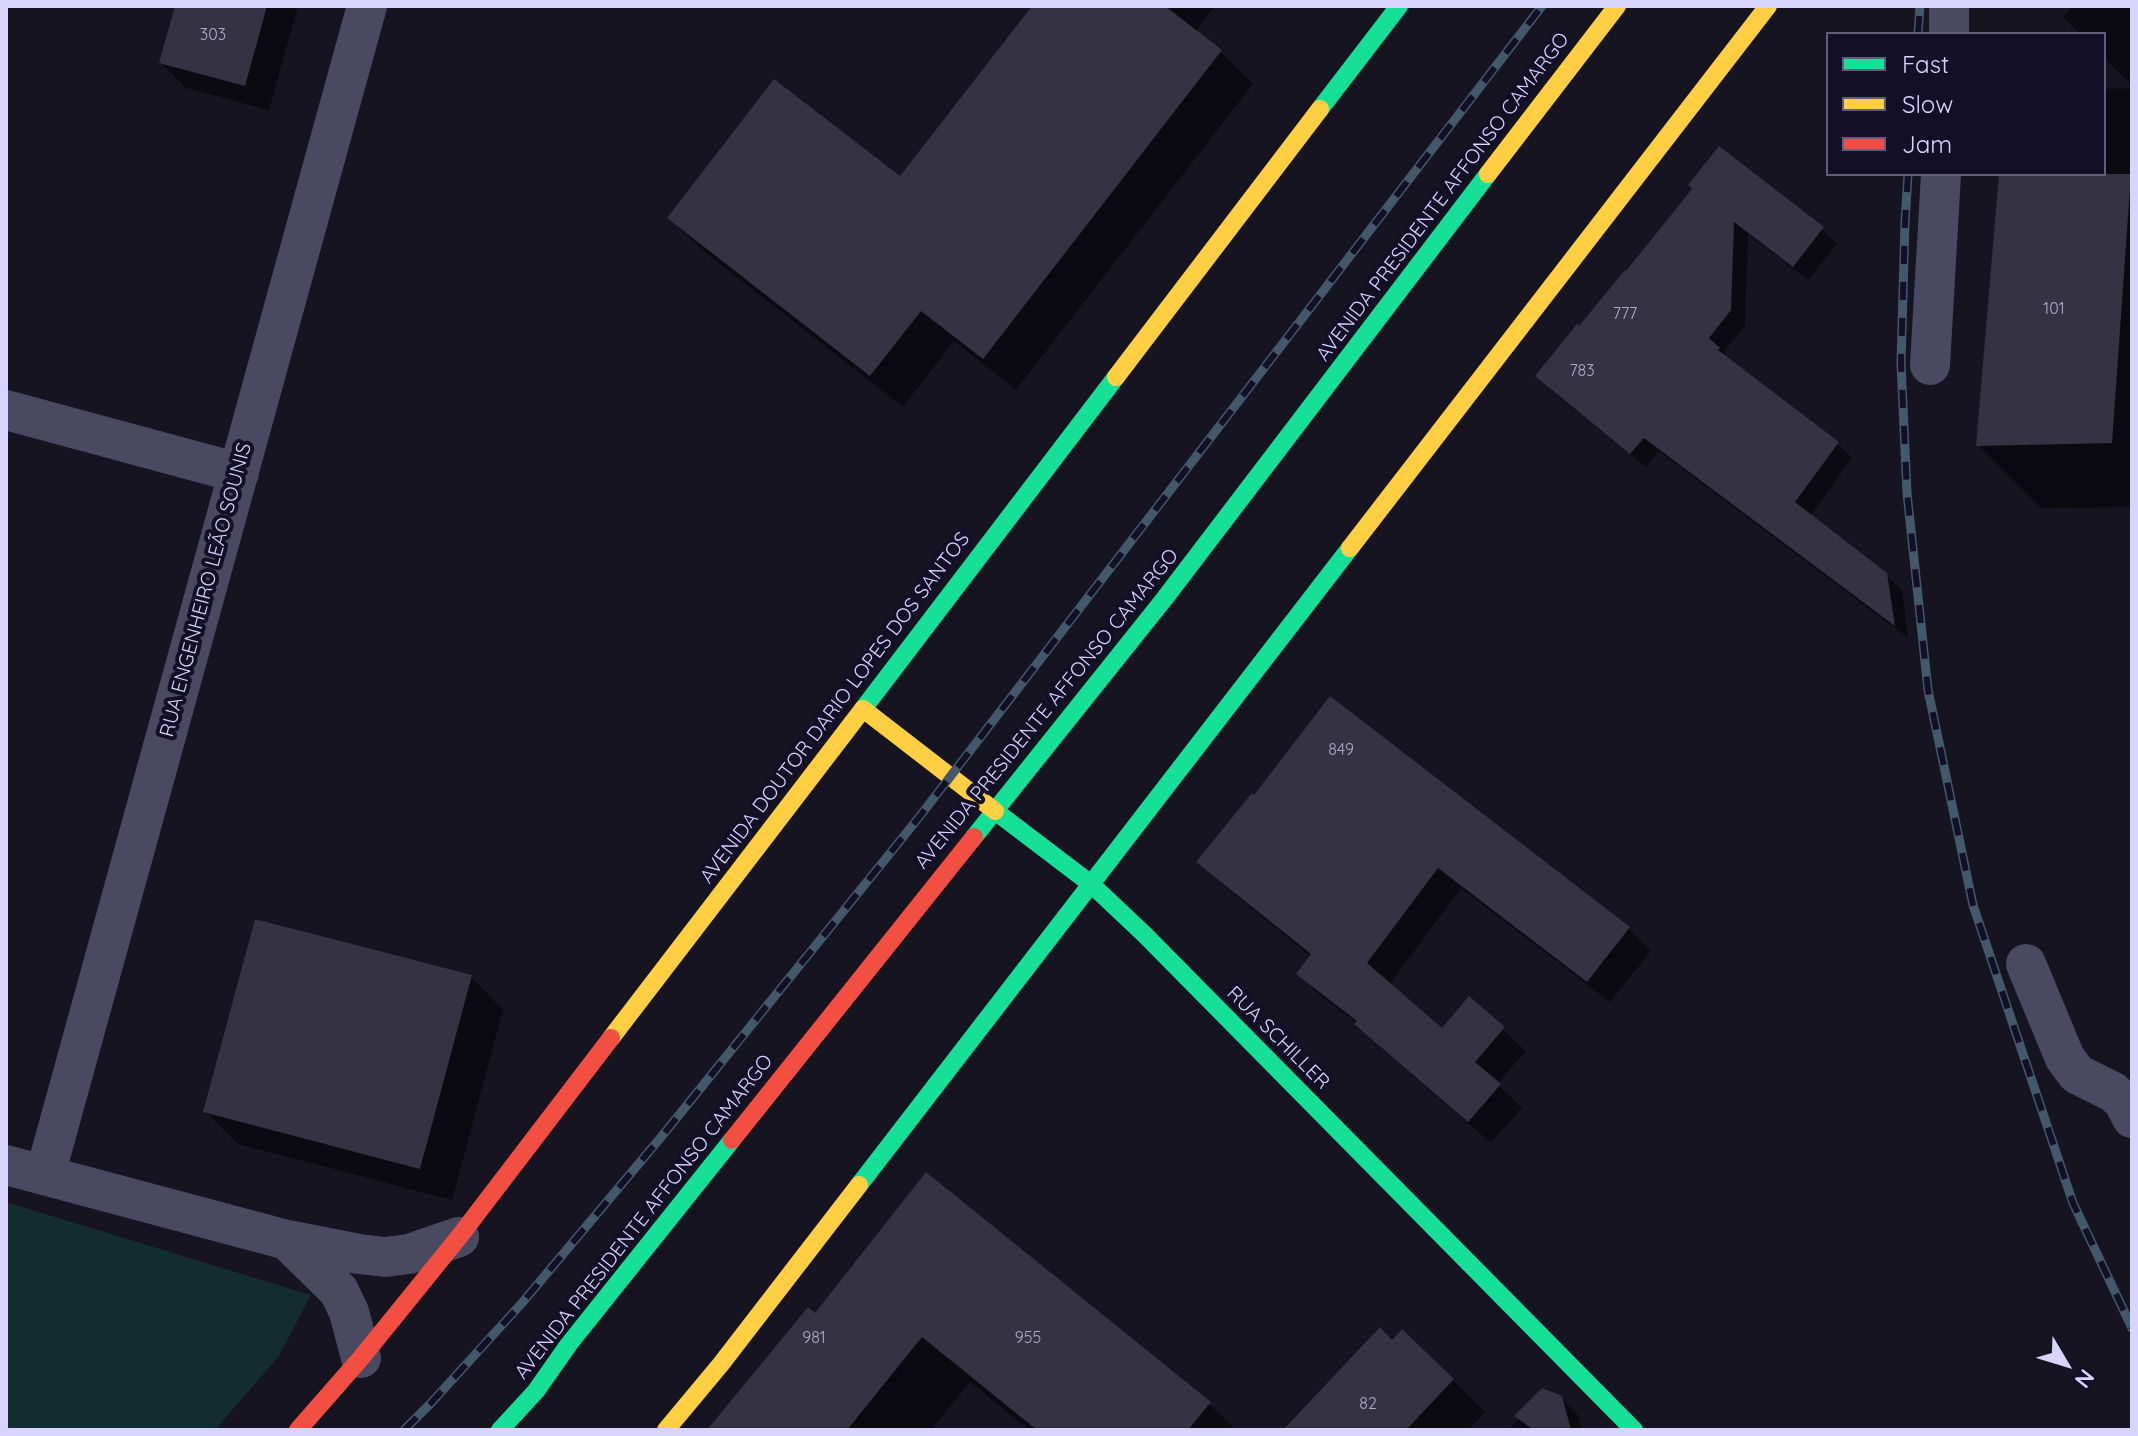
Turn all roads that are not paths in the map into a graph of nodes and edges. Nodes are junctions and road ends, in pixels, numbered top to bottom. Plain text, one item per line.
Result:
1 (367, 6) edge
2 (1399, 6) edge
3 (1617, 6) edge
4 (1768, 6) edge
5 (1949, 6) edge
6 (1949, 32) edge
7 (1941, 176) edge
8 (1930, 365) dead end
9 (6, 410) edge
10 (239, 473) junction
11 (863, 709) junction
12 (995, 811) junction
13 (1091, 884) junction
14 (2026, 964) dead end
15 (2132, 1118) edge
16 (6, 1165) edge
17 (45, 1175) junction
18 (459, 1237) junction
19 (287, 1240) junction
20 (361, 1358) junction
21 (298, 1430) edge
22 (500, 1430) edge
23 (666, 1430) edge
24 (1634, 1430) edge

1 - 10 street, RUA ENGENHEIRO LEÃO SOUNIS
2 - 11 main road, AVENIDA DOUTOR DARIO LOPES DOS SANTOS
3 - 12 main road, AVENIDA PRESIDENTE AFFONSO CAMARGO
4 - 13 main road
5 - 6 street
7 - 8 street
9 - 10 street
10 - 17 street, RUA ENGENHEIRO LEÃO SOUNIS
11 - 12 main road, RUA SCHILLER
11 - 18 main road, AVENIDA DOUTOR DARIO LOPES DOS SANTOS
12 - 13 main road, RUA SCHILLER
12 - 22 main road, AVENIDA PRESIDENTE AFFONSO CAMARGO
13 - 23 main road
13 - 24 main road, RUA SCHILLER
14 - 15 street
16 - 17 street
17 - 19 street
18 - 19 street
18 - 20 main road, AVENIDA DOUTOR DARIO LOPES DOS SANTOS
19 - 20 street
20 - 21 main road, AVENIDA DOUTOR DARIO LOPES DOS SANTOS

